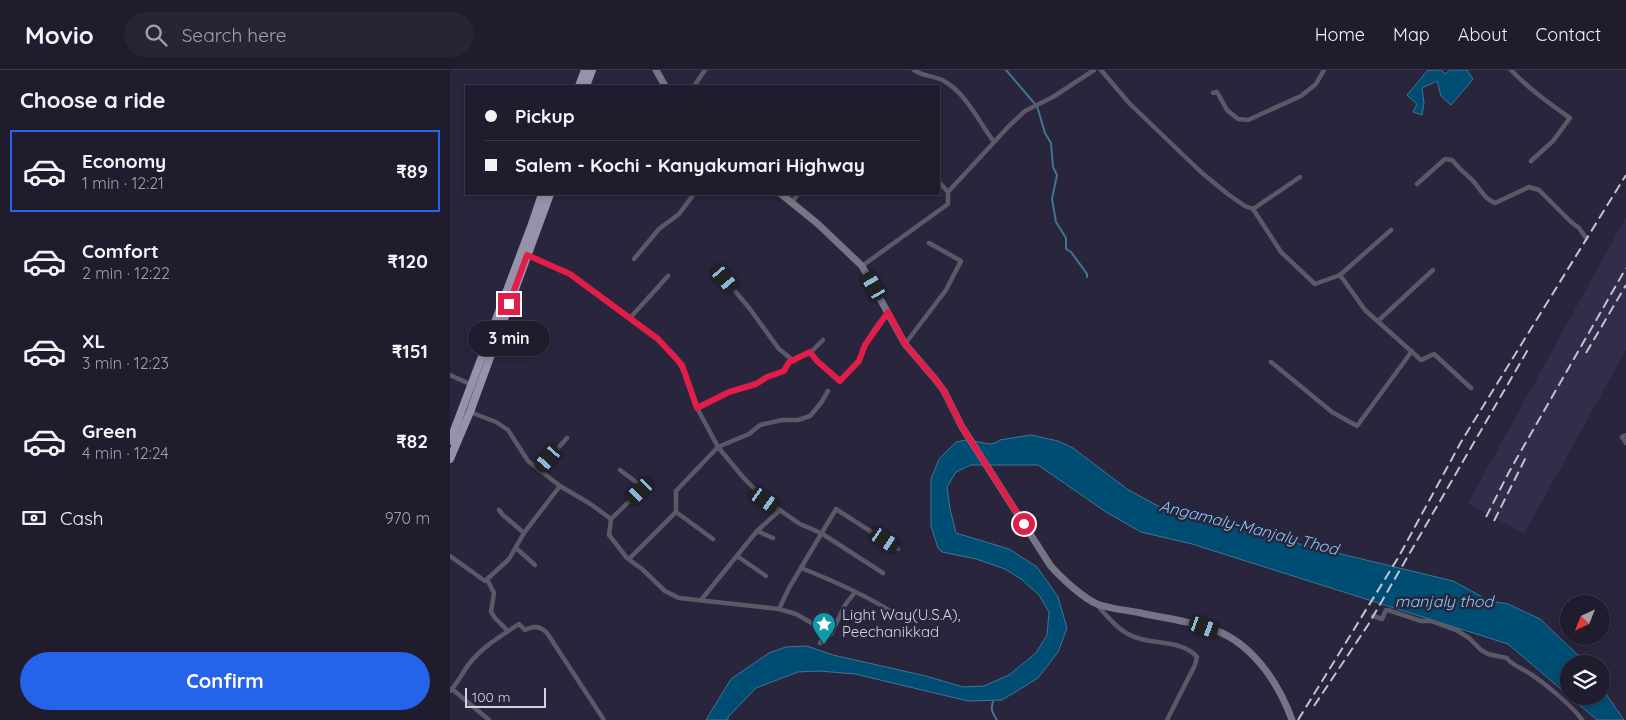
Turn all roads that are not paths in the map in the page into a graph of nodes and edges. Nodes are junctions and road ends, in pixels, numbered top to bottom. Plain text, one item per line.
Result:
1 (585, 70) edge
2 (592, 70) edge
3 (656, 70) edge
4 (705, 70) edge
5 (914, 70) edge
6 (1094, 70) edge
7 (1102, 70) edge
8 (1324, 70) edge
9 (1511, 70) edge
10 (579, 85) edge
11 (586, 85) edge
12 (664, 85) edge
13 (695, 85) edge
14 (1213, 93) dead end
15 (994, 142) junction
16 (1531, 161) dead end
17 (1300, 177) dead end
18 (940, 183) edge
19 (1417, 184) dead end
20 (948, 192) junction
21 (542, 195) edge
22 (550, 195) edge
23 (693, 195) edge
24 (782, 195) edge
25 (797, 195) edge
26 (792, 202) junction
27 (1253, 208) junction
28 (1391, 230) dead end
29 (1586, 238) dead end
30 (929, 243) dead end
31 (527, 255) junction
32 (634, 259) dead end
33 (862, 266) junction
34 (1434, 270) dead end
35 (1340, 275) junction
36 (668, 276) dead end
37 (725, 279) dead end
38 (888, 312) junction
39 (630, 318) junction
40 (1378, 321) junction
41 (823, 340) dead end
42 (905, 344) junction
43 (1412, 351) junction
44 (810, 352) junction
45 (794, 360) junction
46 (1271, 362) dead end
47 (450, 375) edge
48 (472, 385) junction
49 (1471, 388) dead end
50 (828, 391) dead end
51 (697, 408) junction
52 (470, 412) junction
53 (1626, 435) edge
54 (567, 438) dead end
55 (450, 441) edge
56 (1626, 442) edge
57 (718, 448) junction
58 (450, 460) edge
59 (539, 470) junction
60 (620, 470) dead end
61 (560, 486) junction
62 (499, 510) dead end
63 (780, 510) junction
64 (676, 512) junction
65 (611, 519) junction
66 (758, 531) junction
67 (524, 533) junction
68 (821, 533) junction
69 (773, 538) dead end
70 (713, 539) dead end
71 (516, 548) junction
72 (898, 549) dead end
73 (450, 556) edge
74 (737, 556) junction
75 (629, 559) junction
76 (535, 565) dead end
77 (801, 568) junction
78 (883, 573) dead end
79 (766, 576) dead end
80 (487, 579) junction
81 (855, 592) junction
82 (701, 600) junction
83 (1096, 604) junction
84 (779, 609) junction
85 (895, 614) dead end
86 (1373, 616) dead end
87 (508, 631) junction
88 (827, 631) junction
89 (820, 643) dead end
90 (451, 690) edge
91 (488, 720) edge
92 (604, 720) edge
93 (1167, 720) edge
94 (1292, 720) edge
95 (1582, 720) edge

1 - 10 highway
2 - 11 highway
3 - 12 main road
4 - 13 street
5 - 15 street
6 - 15 street
7 - 27 street
8 - 14 street
9 - 16 street
15 - 20 street
17 - 27 street
18 - 20 street
19 - 29 street
20 - 33 street
21 - 48 highway
22 - 31 highway
23 - 32 street
24 - 26 main road
25 - 26 street
26 - 33 main road
27 - 35 street
28 - 35 street
30 - 42 street
31 - 39 street
31 - 52 highway
33 - 38 main road
34 - 40 street
35 - 40 street
36 - 39 street
37 - 45 street
38 - 42 main road
38 - 44 street
39 - 51 street
40 - 43 street
41 - 44 street
42 - 83 main road
43 - 46 street
43 - 49 street
44 - 45 street
45 - 51 street
47 - 48 street
48 - 55 highway
50 - 57 street
51 - 57 street
52 - 58 highway
52 - 59 street
53 - 56 street
54 - 59 street
57 - 63 street
57 - 64 street
59 - 61 street
60 - 65 street
61 - 65 street
61 - 67 street
62 - 67 street
63 - 66 street
63 - 68 street
64 - 70 street
64 - 75 street
65 - 75 street
66 - 69 street
66 - 74 street
67 - 71 street
68 - 72 street
68 - 77 street
68 - 78 street
71 - 76 street
71 - 80 street
73 - 80 street
74 - 79 street
74 - 82 street
75 - 82 street
77 - 81 street
77 - 84 street
80 - 87 street
81 - 85 street
81 - 88 street
82 - 84 street
83 - 93 street
83 - 94 main road
84 - 88 street
86 - 95 street
87 - 90 street
87 - 92 street
88 - 89 street
90 - 91 street

